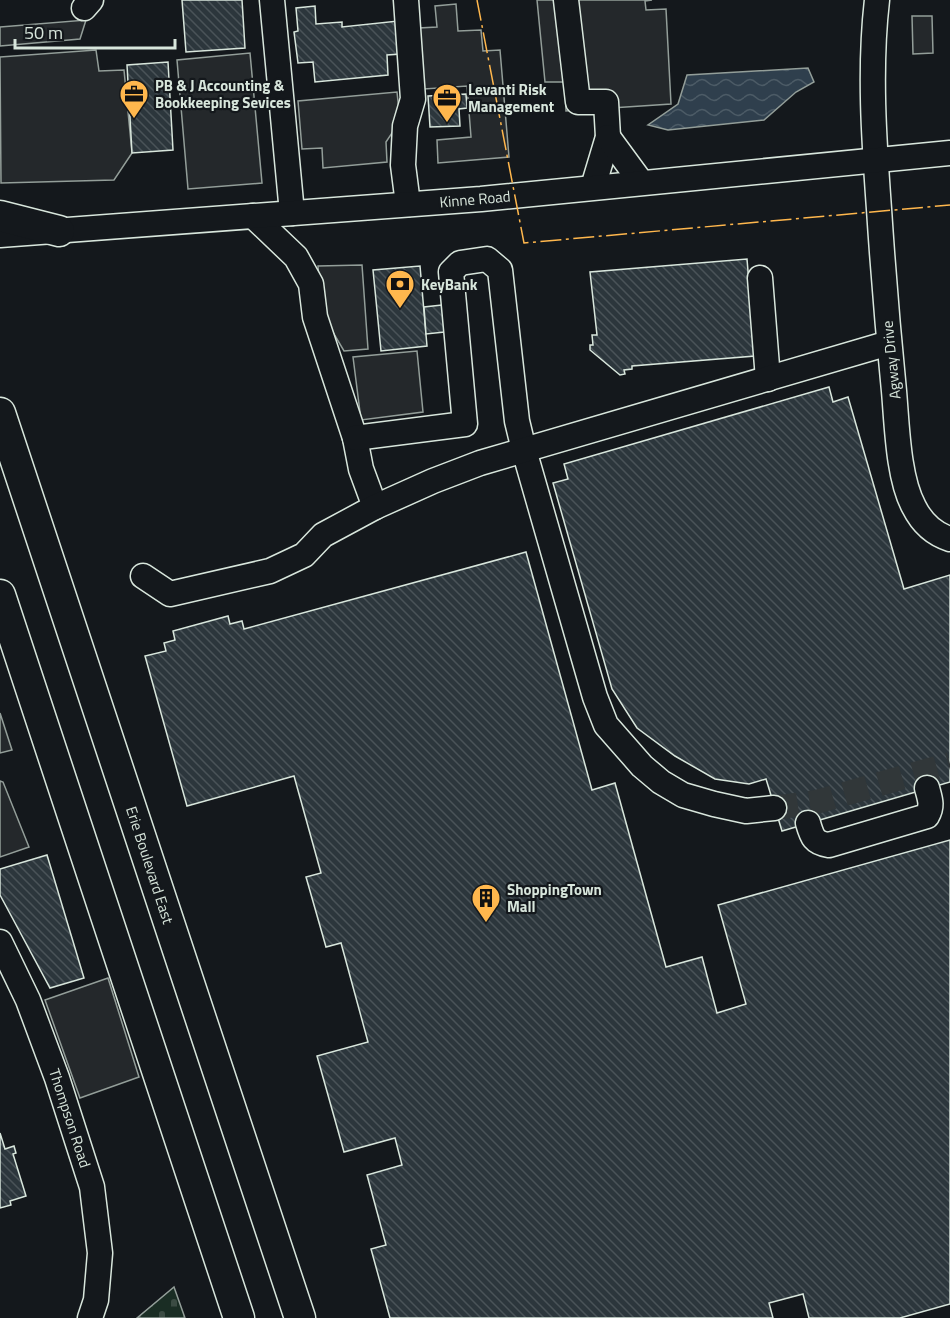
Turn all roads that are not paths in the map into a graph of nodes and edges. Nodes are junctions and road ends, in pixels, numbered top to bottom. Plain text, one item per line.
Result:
1 (272, 0) edge
2 (406, 0) edge
3 (566, 0) edge
4 (877, 0) edge
5 (608, 137) junction
6 (950, 153) edge
7 (875, 160) junction
8 (641, 182) junction
9 (593, 187) junction
10 (408, 204) junction
11 (292, 213) junction
12 (0, 216) edge
13 (253, 216) junction
14 (59, 231) junction
15 (0, 235) edge
16 (760, 278) dead end
17 (889, 343) junction
18 (768, 378) junction
19 (0, 412) edge
20 (355, 438) junction
21 (524, 450) junction
22 (375, 507) junction
23 (950, 539) edge
24 (143, 576) dead end
25 (0, 595) edge
26 (927, 788) dead end
27 (774, 808) tunnel mouth
28 (808, 823) dead end
29 (0, 942) edge
30 (93, 1311) edge
31 (239, 1318) edge
32 (300, 1318) edge

1 - 11 street
2 - 10 street
3 - 5 street
4 - 7 street, Agway Drive
5 - 8 street
5 - 9 street
6 - 7 street, Kinne Road
7 - 8 street, Kinne Road
7 - 17 street, Agway Drive
8 - 9 street, Kinne Road
9 - 10 street, Kinne Road
10 - 11 street, Kinne Road
11 - 13 street, Kinne Road
12 - 14 main road
13 - 14 street, Kinne Road
13 - 20 street
14 - 15 street, Kinne Road
16 - 18 street
17 - 18 street
17 - 23 street, Agway Drive
18 - 21 street
19 - 32 main road, Erie Boulevard East
20 - 21 street
20 - 22 street
21 - 22 street
21 - 27 street
22 - 24 street
25 - 31 main road
26 - 28 street
29 - 30 street, Thompson Road

